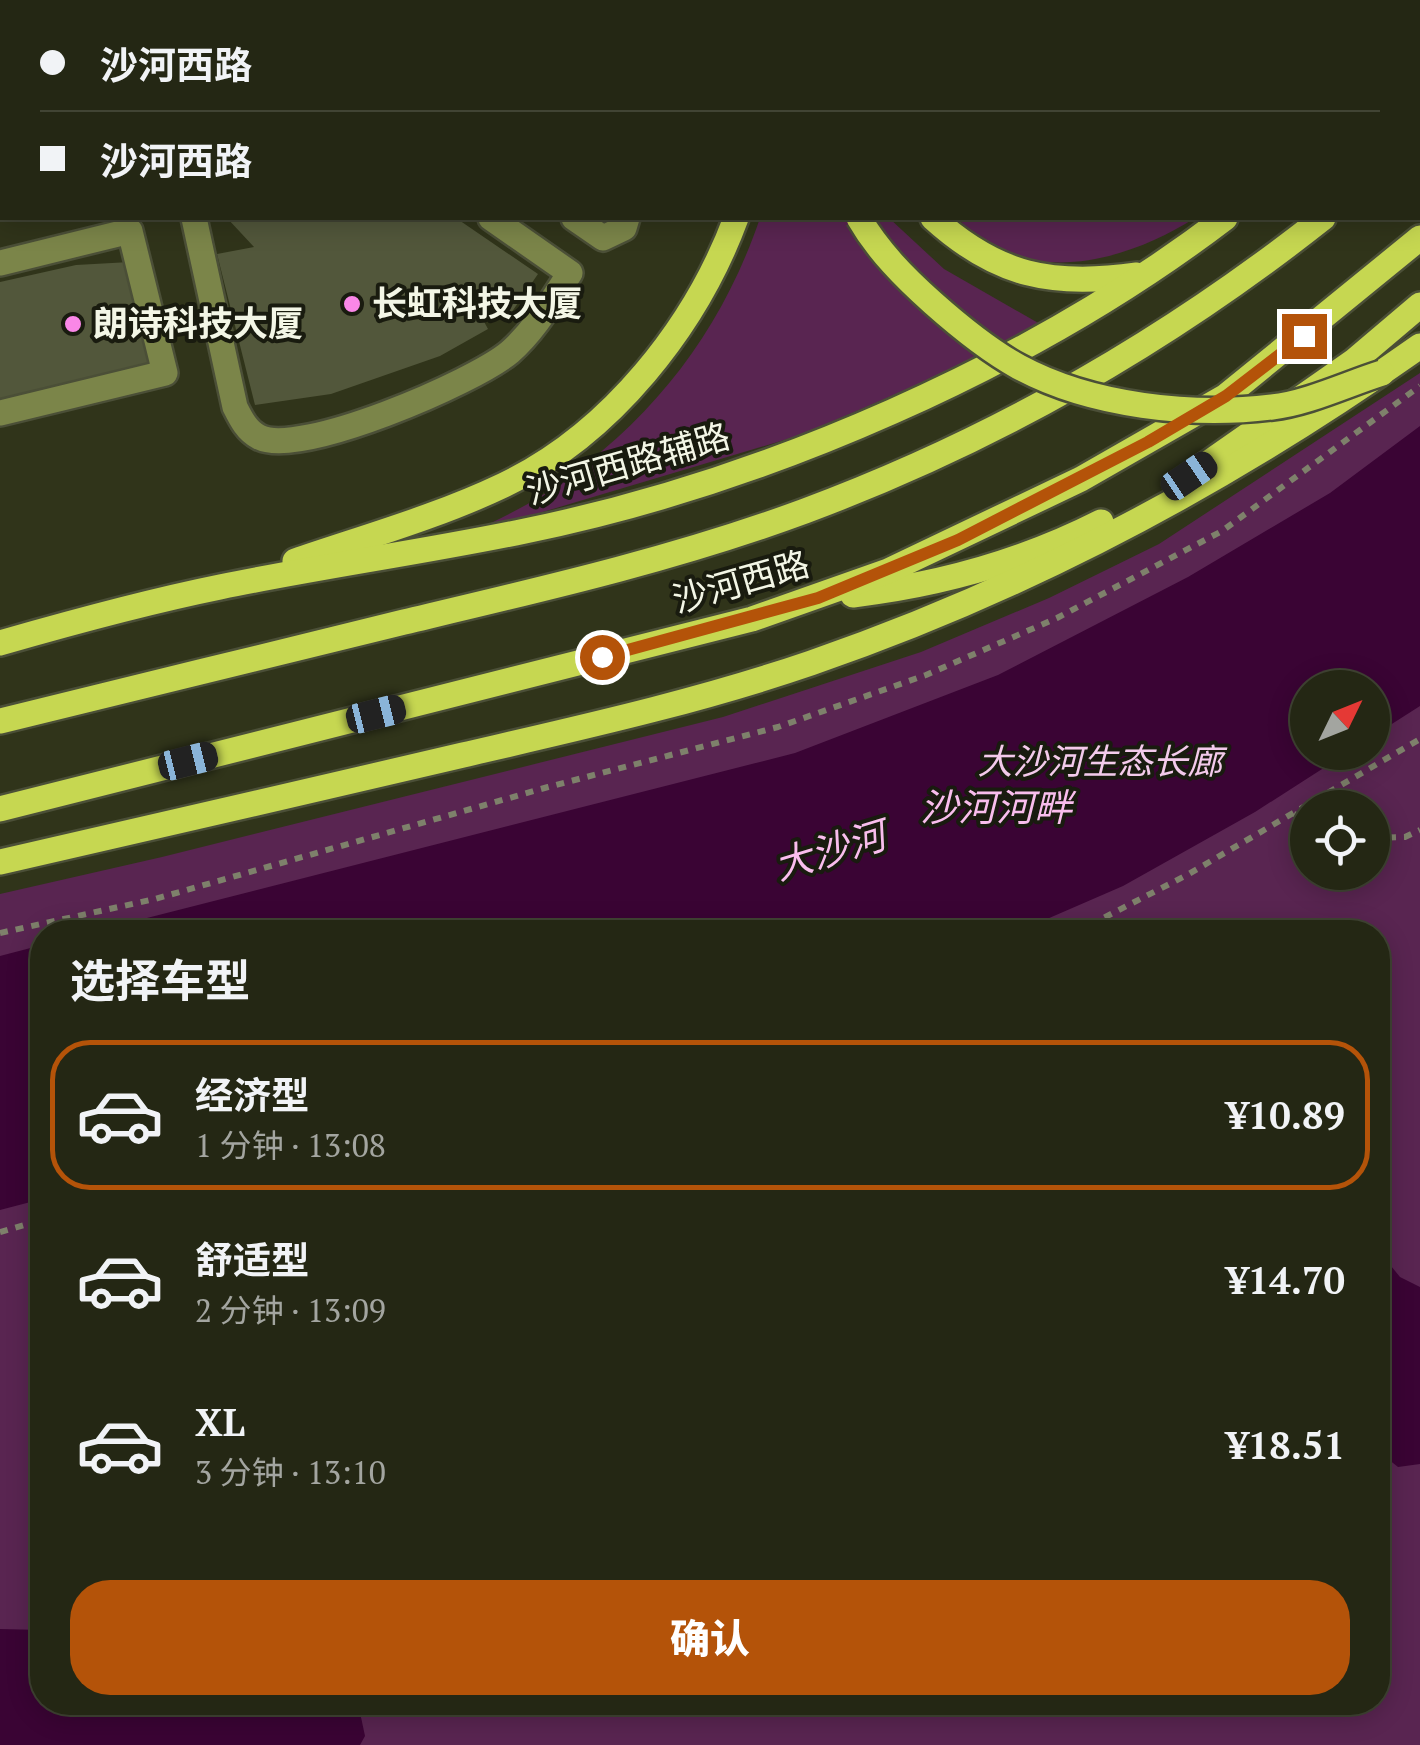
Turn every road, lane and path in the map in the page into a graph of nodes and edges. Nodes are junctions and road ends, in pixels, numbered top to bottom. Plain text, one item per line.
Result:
1 (194, 220) edge
2 (494, 220) edge
3 (577, 220) edge
4 (626, 220) edge
5 (735, 220) edge
6 (859, 220) edge
7 (935, 220) edge
8 (1222, 220) edge
9 (1320, 220) edge
10 (1420, 238) edge
11 (0, 263) edge
12 (1147, 273) junction
13 (1420, 306) edge
14 (1420, 346) edge
15 (1382, 373) junction
16 (0, 413) edge
17 (220, 587) junction
18 (818, 598) junction
19 (0, 643) edge
20 (0, 722) edge
21 (1420, 739) edge
22 (1333, 790) edge
23 (0, 809) edge
24 (1290, 815) edge
25 (1420, 830) edge
26 (1390, 837) edge
27 (0, 862) edge
28 (1098, 920) edge
29 (30, 1223) edge
30 (0, 1232) edge

1 - 2 lane
3 - 4 lane
5 - 17 main road
6 - 15 main road, bridge
7 - 12 main road
8 - 12 main road, 沙河西路辅路
9 - 20 main road, 沙河西路
10 - 18 main road, 沙河西路
11 - 16 lane
12 - 17 main road, 沙河西路辅路
13 - 18 main road
14 - 15 main road
15 - 27 main road, bridge
17 - 19 main road, 沙河西路辅路
18 - 23 main road, 沙河西路
21 - 22 path
24 - 28 path
25 - 26 path
29 - 30 path

